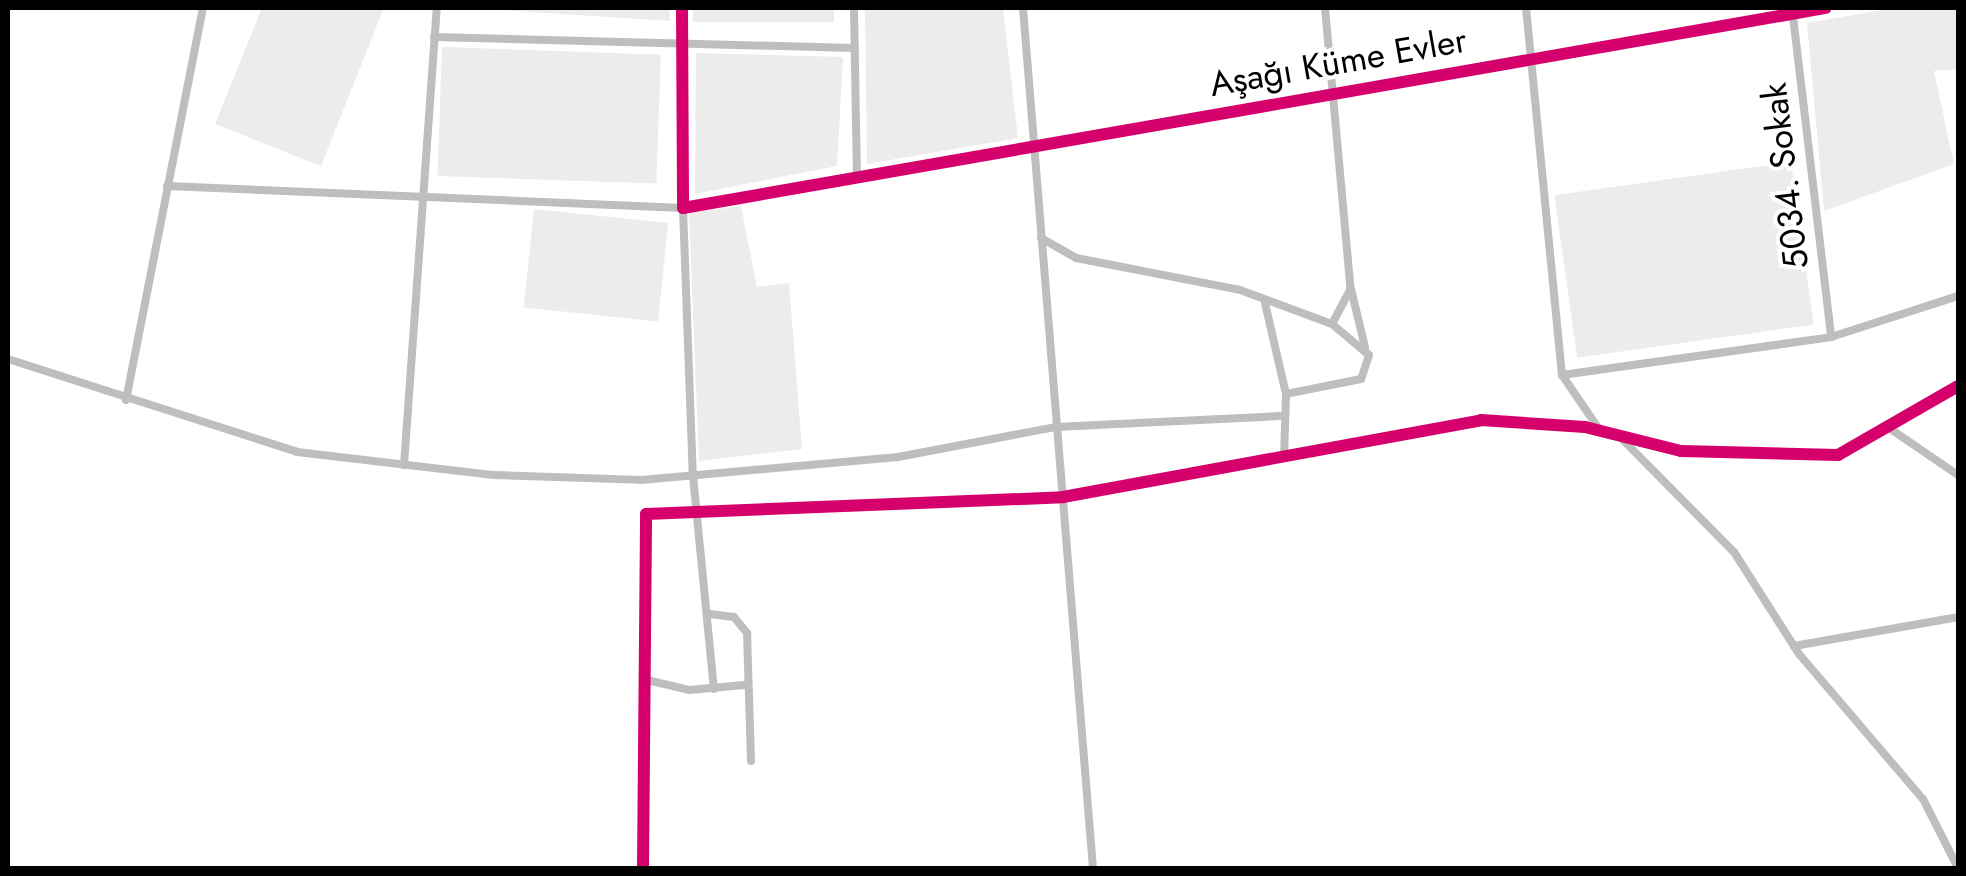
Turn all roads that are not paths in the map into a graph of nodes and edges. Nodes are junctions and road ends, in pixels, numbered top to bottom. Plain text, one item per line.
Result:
1 (203, 8) edge
2 (436, 8) edge
3 (682, 8) edge
4 (854, 8) edge
5 (1023, 8) edge
6 (1326, 8) edge
7 (1526, 8) edge
8 (1826, 8) edge
9 (1793, 10) edge
10 (434, 37) junction
11 (682, 44) junction
12 (855, 48) junction
13 (1532, 59) junction
14 (1332, 93) junction
15 (1037, 144) junction
16 (857, 177) junction
17 (166, 186) junction
18 (423, 194) junction
19 (684, 208) junction
20 (1041, 238) junction
21 (1350, 285) junction
22 (1958, 296) edge
23 (1265, 303) junction
24 (1332, 324) junction
25 (1831, 338) junction
26 (1364, 346) junction
27 (8, 359) edge
28 (1562, 375) junction
29 (1958, 386) edge
30 (1286, 394) junction
31 (126, 400) junction
32 (1279, 416) junction
33 (1056, 427) junction
34 (1890, 428) junction
35 (1601, 432) junction
36 (1624, 440) junction
37 (1284, 457) junction
38 (404, 464) junction
39 (1958, 475) edge
40 (693, 476) junction
41 (1062, 497) junction
42 (703, 512) junction
43 (710, 614) junction
44 (1958, 617) edge
45 (1794, 646) junction
46 (647, 680) junction
47 (745, 684) junction
48 (714, 689) junction
49 (751, 761) dead end
50 (643, 867) edge
51 (1093, 868) edge
52 (1958, 868) edge

1 - 17 street
2 - 10 street
3 - 11 street
4 - 12 street
5 - 15 street
6 - 14 street
7 - 13 street
8 - 9 street, Aşağı Küme Evler
9 - 13 street, Aşağı Küme Evler
9 - 25 street, 5034. Sokak
10 - 11 street
10 - 18 street
11 - 12 street
11 - 19 street
12 - 16 street
13 - 14 street, Aşağı Küme Evler
13 - 28 street
14 - 15 street, Aşağı Küme Evler
14 - 21 street
15 - 16 street, Aşağı Küme Evler
15 - 20 street
16 - 19 street, Aşağı Küme Evler
17 - 18 street, Aşağı Küme Evler
17 - 31 street
18 - 19 street, Aşağı Küme Evler
18 - 38 street
19 - 40 street
20 - 23 street
20 - 33 street
21 - 24 street
21 - 26 street
22 - 25 street
23 - 24 street
23 - 30 street
24 - 26 street
25 - 28 street
26 - 30 street
27 - 31 street
28 - 35 street
29 - 34 street
30 - 32 street
31 - 38 street
32 - 33 street
32 - 37 street
33 - 40 street
33 - 41 street
34 - 36 street
34 - 39 street
35 - 36 street
35 - 37 street
36 - 45 street
37 - 41 street
38 - 40 street
40 - 42 street
41 - 42 street
41 - 51 street
42 - 43 street
42 - 46 street
43 - 47 street
43 - 48 street
44 - 45 street
45 - 52 street
46 - 48 street
46 - 50 street
47 - 48 street
47 - 49 street

